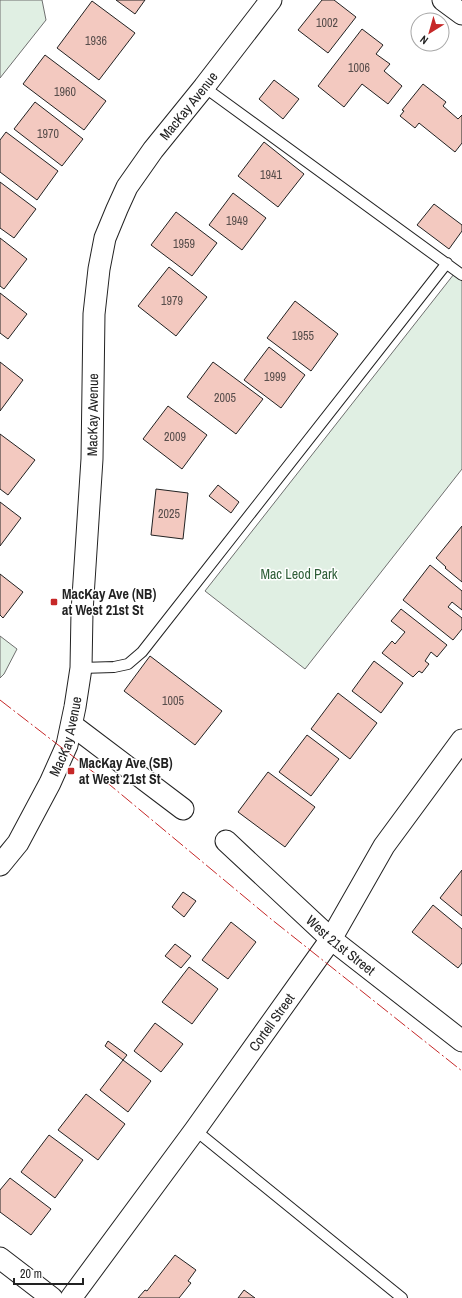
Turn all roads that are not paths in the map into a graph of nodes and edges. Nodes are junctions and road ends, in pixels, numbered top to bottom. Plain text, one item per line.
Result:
1 (271, 0) edge
2 (443, 0) edge
3 (462, 14) edge
4 (204, 87) junction
5 (447, 263) junction
6 (462, 274) edge
7 (82, 668) junction
8 (72, 725) junction
9 (462, 740) edge
10 (182, 808) dead end
11 (226, 841) dead end
12 (0, 865) edge
13 (331, 939) junction
14 (462, 1041) edge
15 (195, 1130) junction
16 (0, 1258) edge
17 (52, 1298) edge
18 (71, 1298) edge
19 (402, 1298) edge

1 - 4 street, MacKay Avenue
2 - 3 street
4 - 5 lane
4 - 7 street, MacKay Avenue
5 - 6 lane
5 - 7 lane
7 - 8 street, MacKay Avenue
8 - 10 street
8 - 12 street, MacKay Avenue
9 - 13 street, Cortell Street
11 - 13 street, West 21st Street
13 - 14 street, West 21st Street
13 - 15 street, Cortell Street
15 - 18 street, Cortell Street
15 - 19 lane
16 - 17 street

